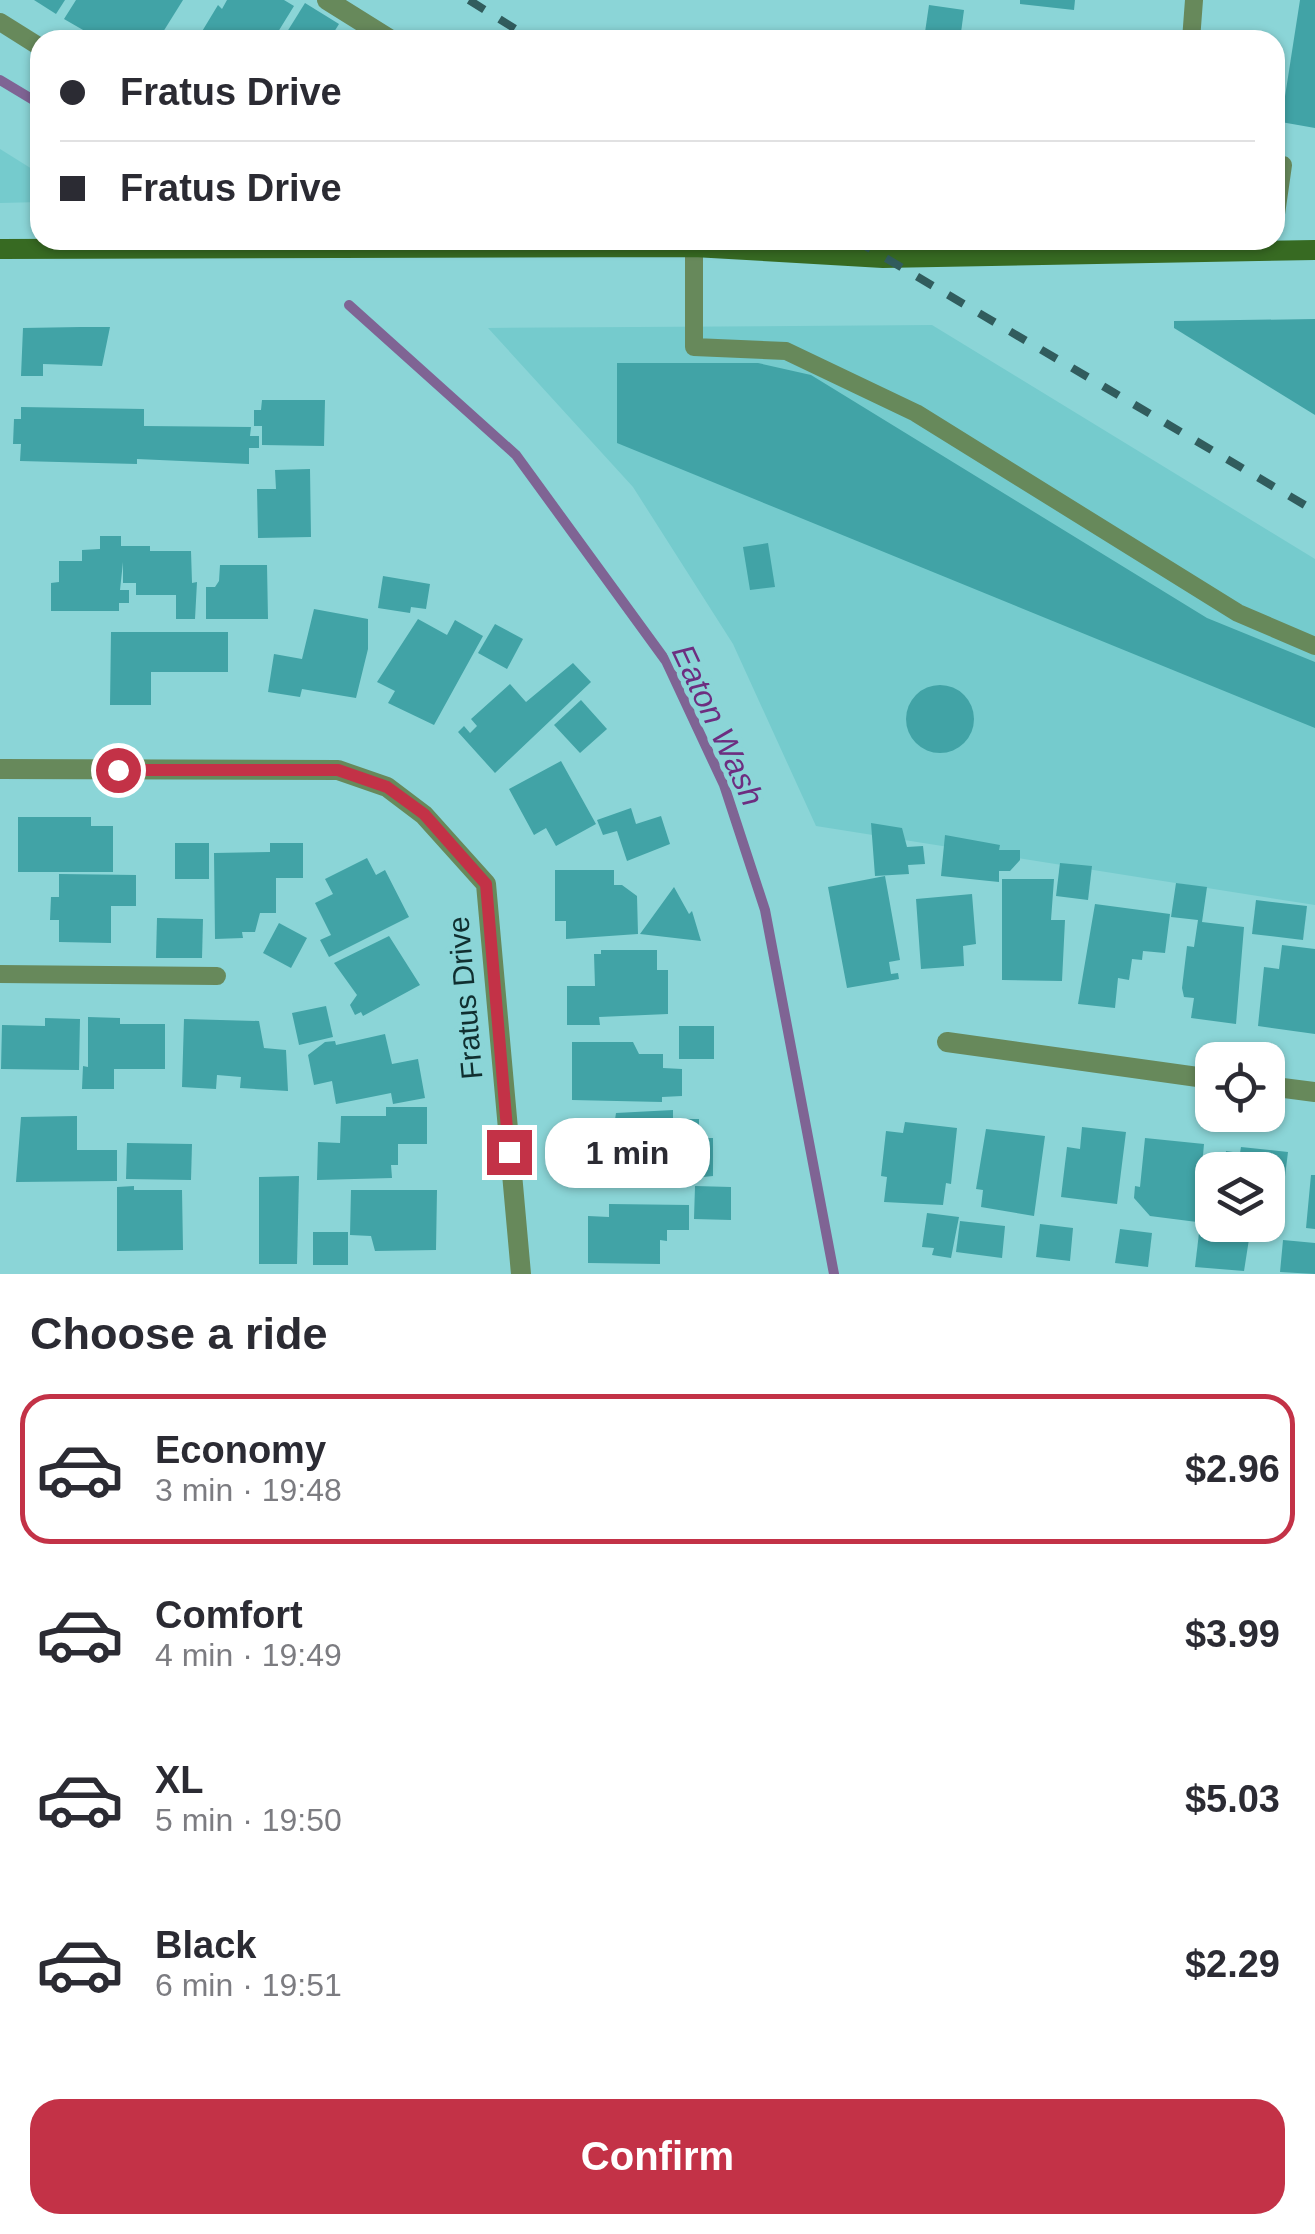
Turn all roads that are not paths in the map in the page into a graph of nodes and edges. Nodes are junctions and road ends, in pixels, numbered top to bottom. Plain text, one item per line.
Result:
1 (327, 0) edge
2 (1194, 0) edge
3 (0, 22) edge
4 (375, 30) edge
5 (1192, 30) edge
6 (30, 40) edge
7 (1285, 247) edge
8 (0, 248) edge
9 (30, 248) edge
10 (694, 250) edge
11 (746, 250) edge
12 (1123, 250) edge
13 (1315, 250) edge
14 (1315, 646) edge
15 (0, 770) edge
16 (0, 974) edge
17 (217, 976) dead end
18 (947, 1042) dead end
19 (1195, 1077) edge
20 (1285, 1088) edge
21 (1315, 1092) edge
22 (521, 1274) edge

1 - 4 street
2 - 5 lane
3 - 6 lane
7 - 13 main road
8 - 9 main road
10 - 14 lane
11 - 12 main road
15 - 22 street, Fratus Drive
16 - 17 lane
18 - 19 street
20 - 21 street

